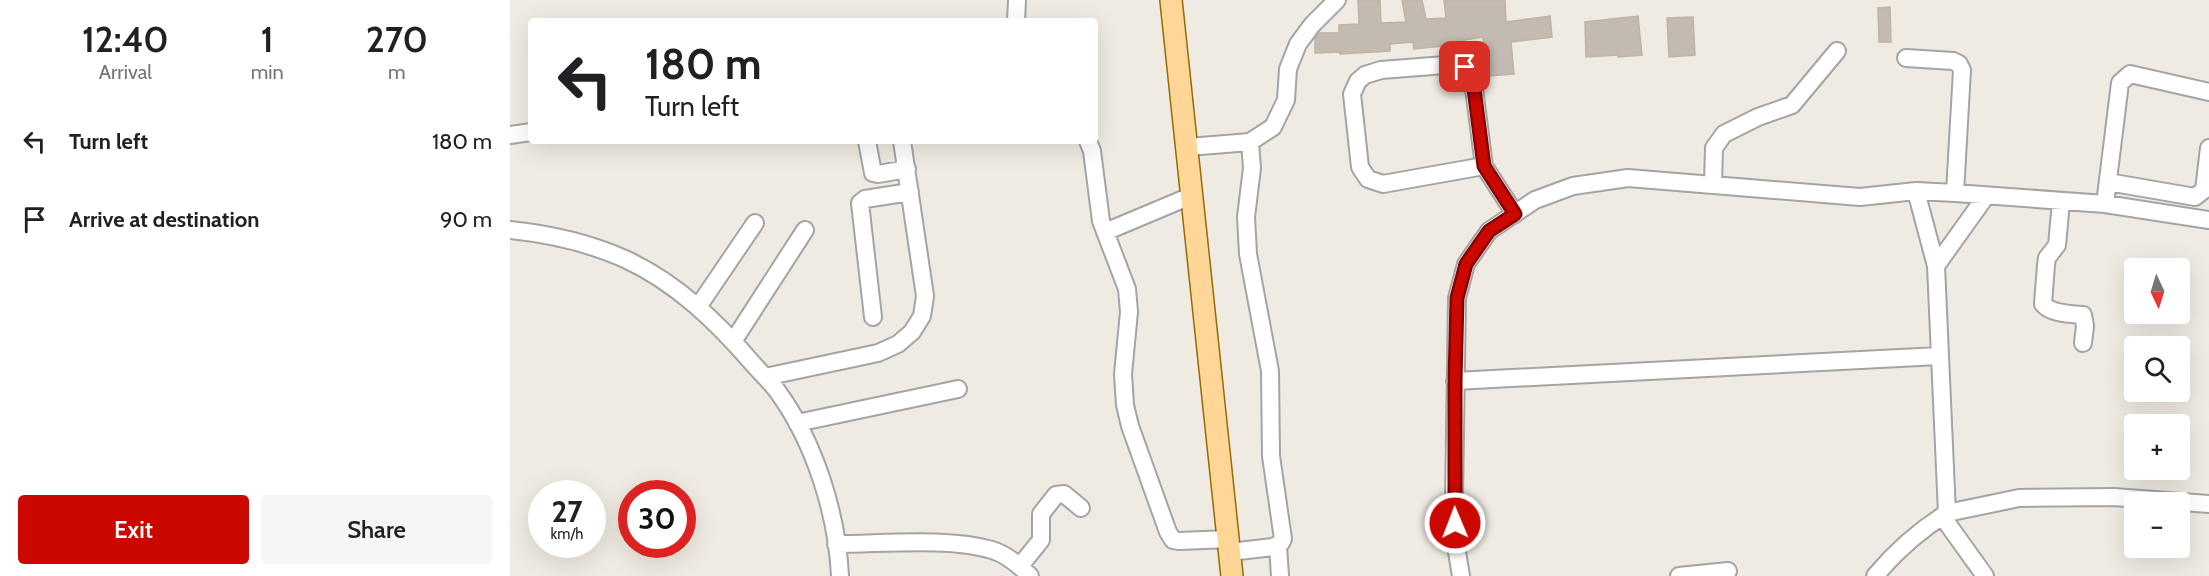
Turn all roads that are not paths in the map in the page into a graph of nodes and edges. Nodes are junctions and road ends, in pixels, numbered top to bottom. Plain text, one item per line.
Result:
1 (1017, 0) edge
2 (1171, 0) edge
3 (1337, 0) edge
4 (1016, 18) edge
5 (1837, 51) dead end
6 (1906, 58) dead end
7 (2209, 92) edge
8 (528, 132) edge
9 (510, 135) edge
10 (1250, 142) junction
11 (868, 144) edge
12 (903, 144) edge
13 (1089, 144) edge
14 (1188, 147) junction
15 (2209, 148) edge
16 (1484, 166) junction
17 (907, 169) junction
18 (2108, 182) junction
19 (1713, 184) junction
20 (1916, 191) junction
21 (910, 192) junction
22 (1955, 193) junction
23 (1193, 195) junction
24 (1986, 196) junction
25 (2061, 202) junction
26 (2105, 204) junction
27 (1515, 214) junction
28 (2209, 220) edge
29 (755, 223) dead end
30 (510, 230) edge
31 (805, 230) dead end
32 (1105, 231) junction
33 (1936, 266) junction
34 (698, 307) junction
35 (873, 317) dead end
36 (734, 340) junction
37 (2083, 343) dead end
38 (1939, 356) junction
39 (765, 377) junction
40 (1455, 381) junction
41 (958, 389) dead end
42 (797, 423) junction
43 (2209, 504) edge
44 (1081, 508) dead end
45 (1944, 515) junction
46 (836, 544) junction
47 (1229, 546) junction
48 (1278, 546) junction
49 (1025, 571) edge
50 (1728, 571) dead end
51 (840, 576) edge
52 (1232, 576) edge
53 (1280, 576) edge
54 (1461, 576) edge
55 (1679, 576) edge
56 (1875, 576) edge
57 (1984, 576) edge

1 - 4 street
2 - 14 main road
3 - 10 street
5 - 19 street
6 - 22 street
7 - 18 street
8 - 9 street
10 - 14 street
10 - 48 street
11 - 17 street
12 - 17 street
13 - 32 street
14 - 23 main road
15 - 18 street
16 - 16 street
16 - 27 street
17 - 21 street
18 - 26 street
19 - 20 street
19 - 27 street
20 - 22 street
20 - 33 street
21 - 35 street
21 - 39 street
22 - 24 street
23 - 32 street
23 - 47 main road
24 - 25 street
24 - 33 street
25 - 26 street
25 - 37 street
26 - 28 street
27 - 40 street
29 - 34 street
30 - 34 street
31 - 36 street
32 - 47 street
33 - 38 street
34 - 36 street
36 - 39 street
38 - 40 street
38 - 45 street
39 - 42 street
40 - 54 street
41 - 42 street
42 - 46 street
43 - 45 street
44 - 49 street
45 - 56 street
45 - 57 street
46 - 49 street
46 - 51 street
47 - 48 street
47 - 52 main road
48 - 53 street
50 - 55 street

